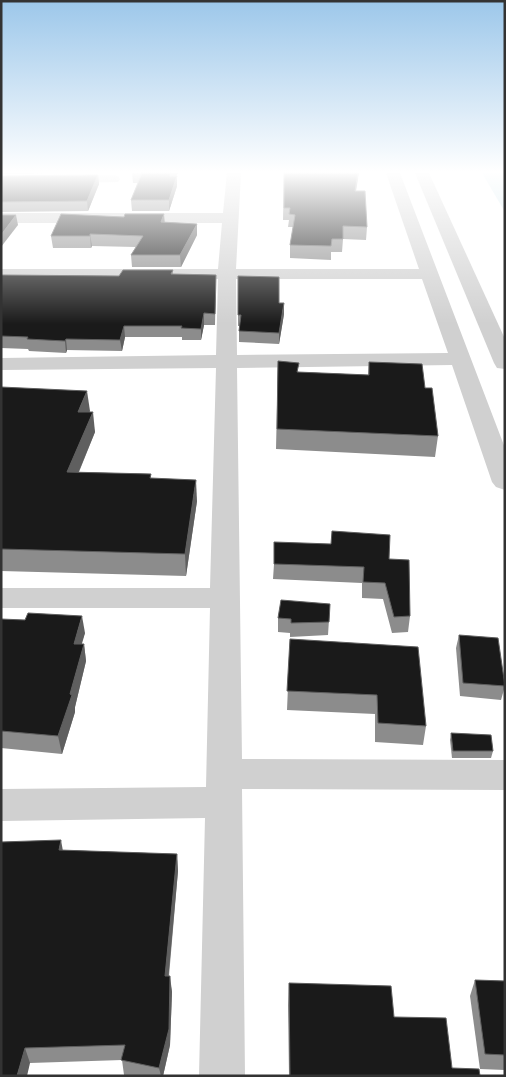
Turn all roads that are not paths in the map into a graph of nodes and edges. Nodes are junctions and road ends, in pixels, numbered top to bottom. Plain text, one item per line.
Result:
1 (231, 223) edge
2 (411, 223) edge
3 (444, 223) edge
4 (1, 274) edge
5 (227, 274) junction
6 (430, 274) junction
7 (460, 359) junction
8 (226, 363) junction
9 (505, 363) edge
10 (1, 364) edge
11 (505, 482) edge
12 (1, 598) edge
13 (225, 598) junction
14 (505, 775) edge
15 (223, 788) junction
16 (1, 804) edge
17 (222, 1076) edge

1 - 5 street
2 - 6 street
3 - 9 street
4 - 5 street
5 - 6 street
5 - 8 street
6 - 7 street
7 - 8 street
7 - 11 street
8 - 10 street
8 - 13 street
12 - 13 street
13 - 15 street
14 - 15 street
15 - 16 street
15 - 17 street

